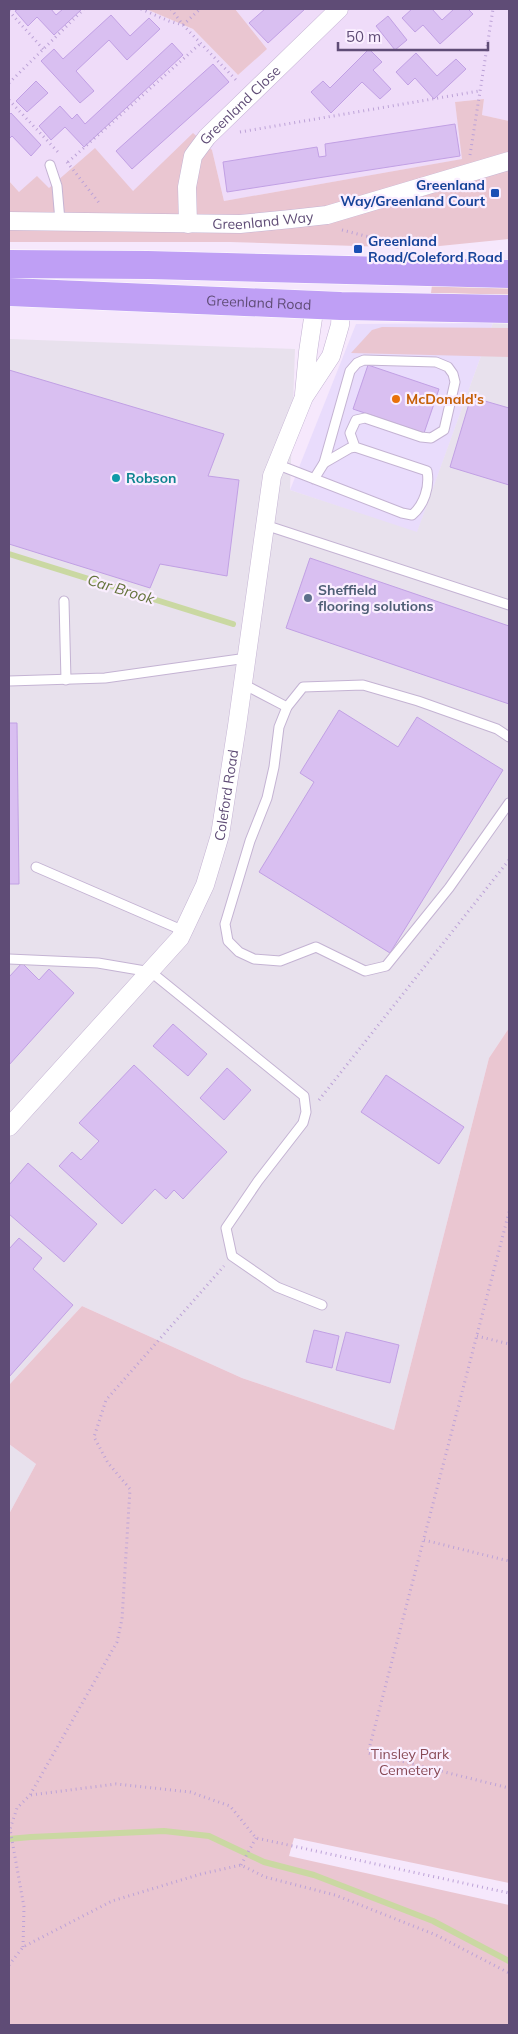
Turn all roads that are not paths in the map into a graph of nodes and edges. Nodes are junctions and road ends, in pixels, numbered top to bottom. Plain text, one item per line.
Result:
1 (339, 9) edge
2 (509, 161) edge
3 (50, 165) dead end
4 (9, 221) edge
5 (60, 222) junction
6 (188, 224) junction
7 (9, 264) edge
8 (330, 269) junction
9 (509, 274) edge
10 (9, 292) edge
11 (328, 306) junction
12 (509, 309) edge
13 (304, 397) junction
14 (359, 449) junction
15 (324, 463) junction
16 (276, 464) junction
17 (314, 479) junction
18 (265, 525) junction
19 (64, 601) dead end
20 (509, 605) edge
21 (247, 658) junction
22 (66, 680) junction
23 (9, 681) edge
24 (243, 684) junction
25 (287, 707) junction
26 (509, 737) edge
27 (509, 803) edge
28 (36, 867) dead end
29 (184, 931) junction
30 (9, 959) edge
31 (151, 972) junction
32 (9, 1127) edge
33 (322, 1305) dead end

1 - 6 street, Greenland Close
2 - 6 street, Greenland Way
3 - 5 lane
4 - 5 street, Greenland Way
5 - 6 street, Greenland Way
7 - 8 highway
8 - 9 highway
8 - 11 highway
10 - 11 highway, Greenland Road
11 - 12 highway, Greenland Road
11 - 13 street, Coleford Road
11 - 13 street, Coleford Road
13 - 16 street, Coleford Road
14 - 15 lane
14 - 15 lane
14 - 17 lane
15 - 17 lane
16 - 17 lane
16 - 18 street, Coleford Road
18 - 20 lane
18 - 21 street, Coleford Road
19 - 22 lane
21 - 22 lane
21 - 24 street, Coleford Road
22 - 23 lane
24 - 25 lane
24 - 29 street, Coleford Road
25 - 26 lane
25 - 27 lane
28 - 29 lane
29 - 31 street, Coleford Road
30 - 31 lane
31 - 32 street, Coleford Road
31 - 33 lane

